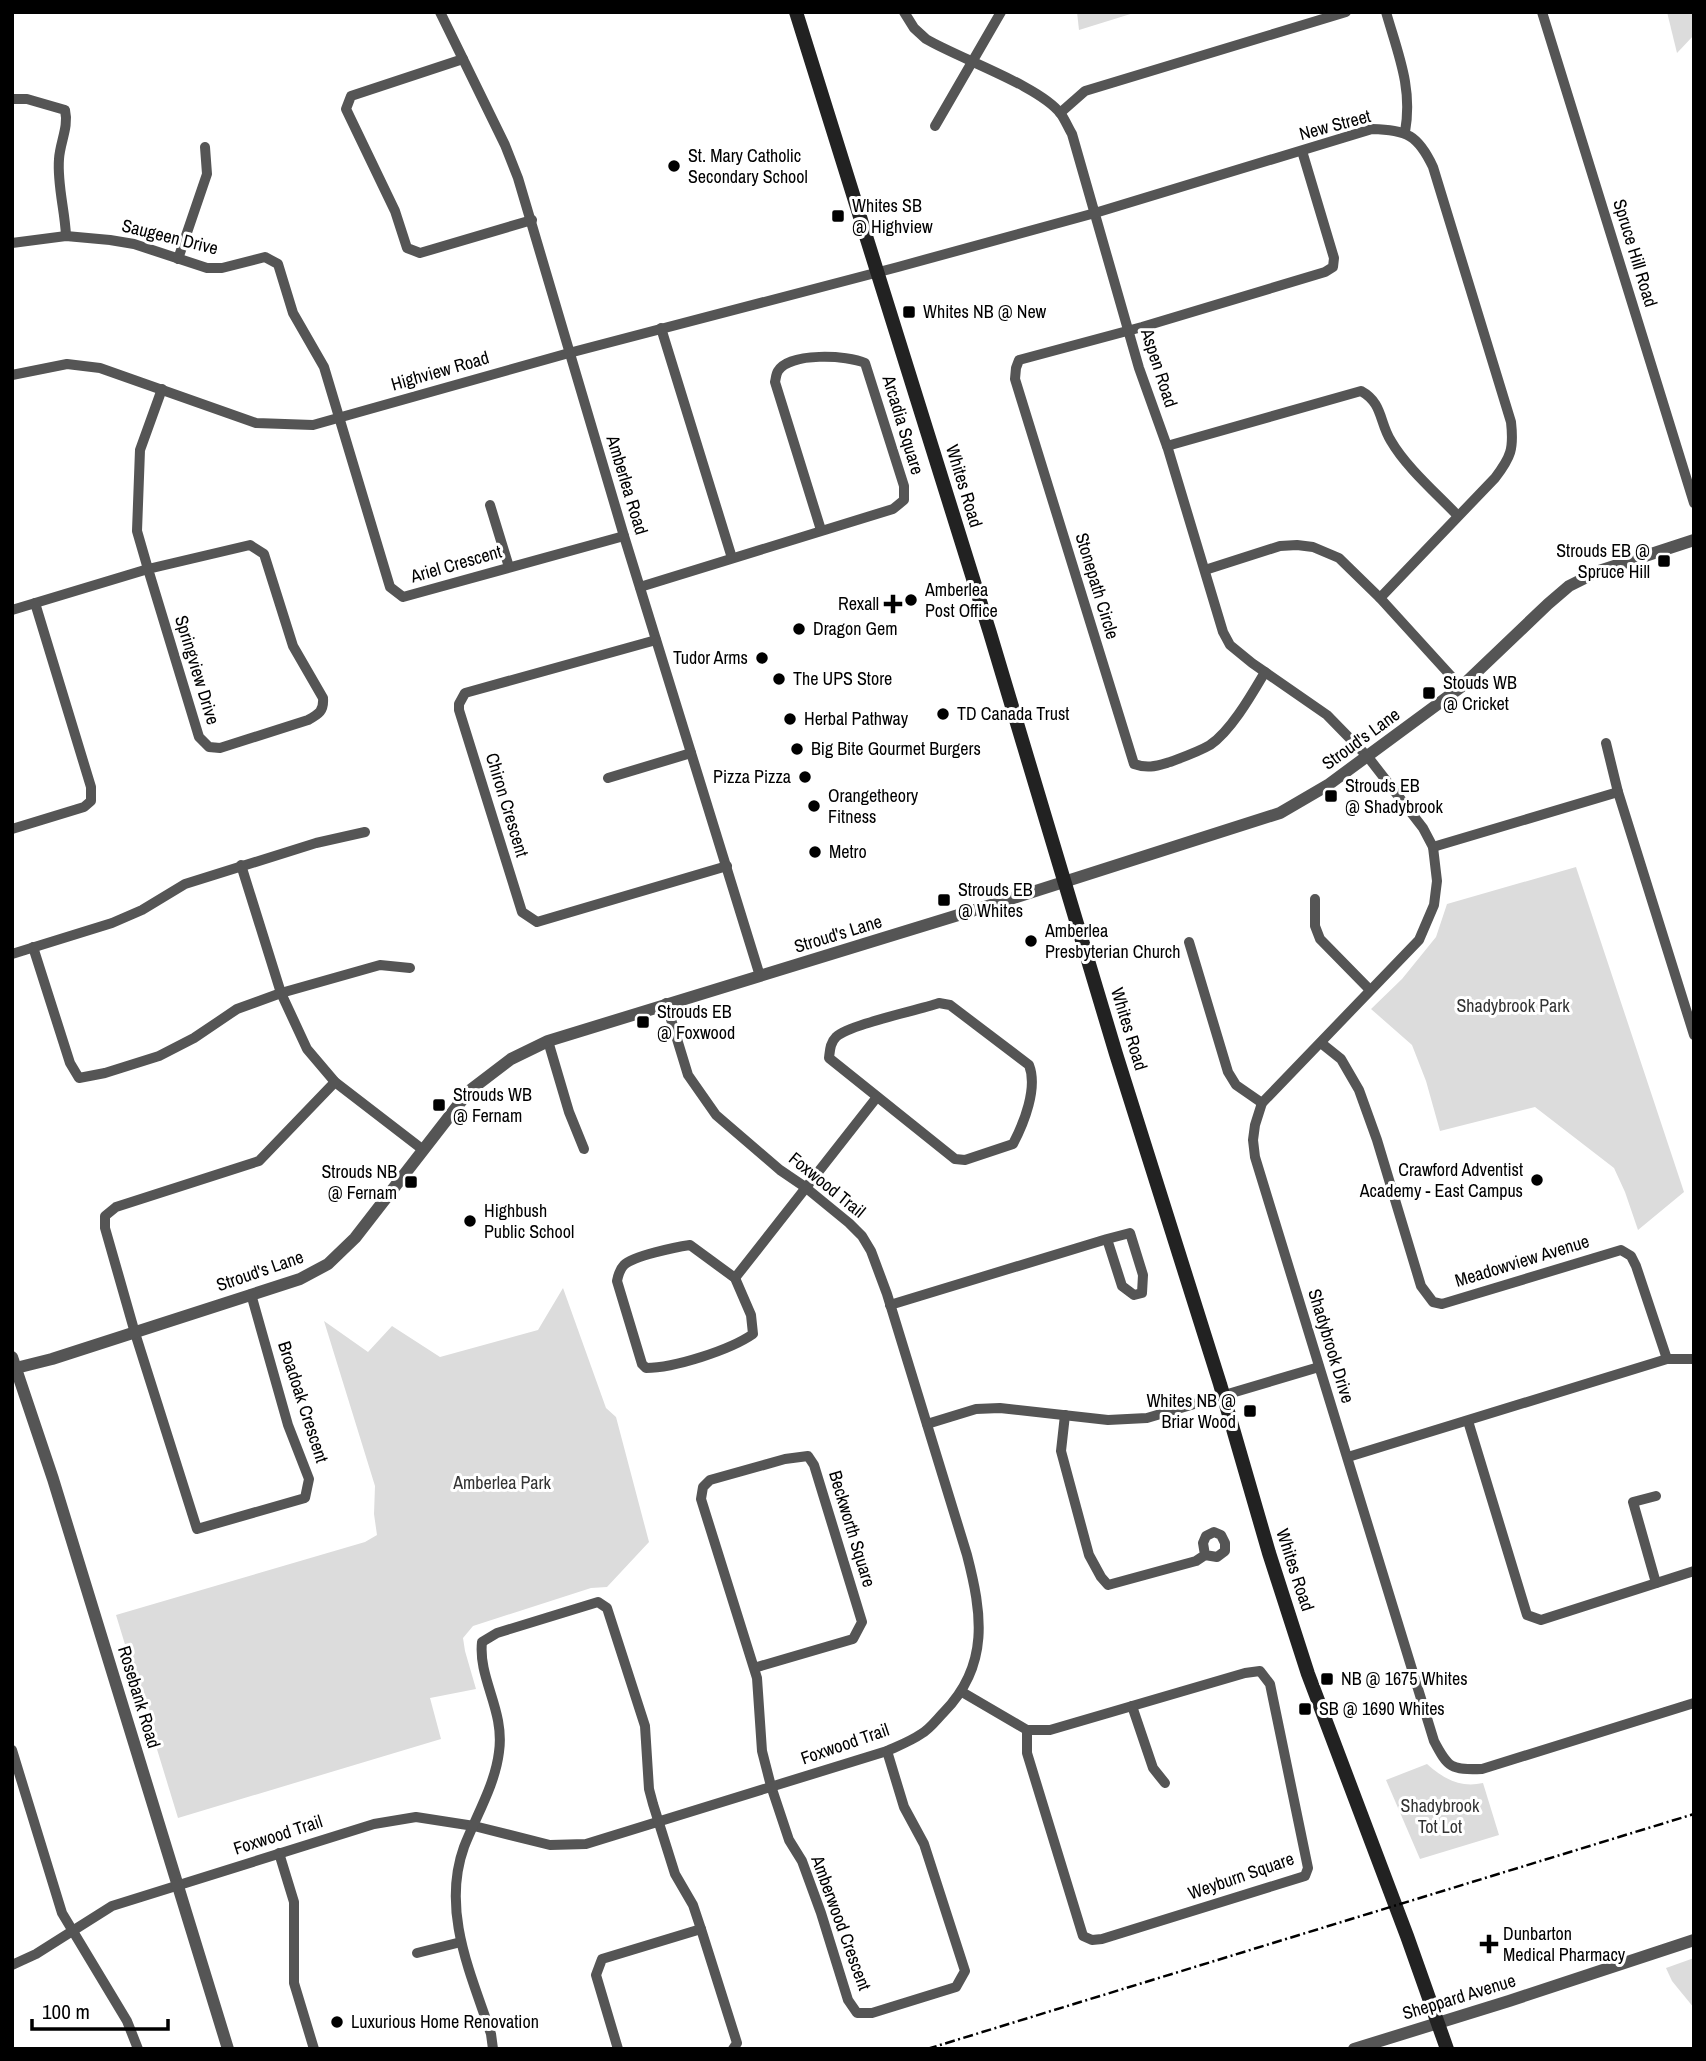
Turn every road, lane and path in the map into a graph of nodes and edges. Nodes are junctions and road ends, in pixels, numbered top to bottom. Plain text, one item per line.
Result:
1 (440, 12) edge
2 (796, 12) edge
3 (904, 12) edge
4 (1001, 12) edge
5 (1346, 12) edge
6 (1386, 12) edge
7 (1542, 12) edge
8 (463, 60) junction
9 (973, 64) junction
10 (12, 99) edge
11 (1060, 113) junction
12 (935, 126) dead end
13 (1405, 132) junction
14 (205, 147) dead end
15 (1302, 151) junction
16 (1095, 213) junction
17 (531, 220) junction
18 (66, 236) junction
19 (12, 243) edge
20 (178, 259) junction
21 (877, 273) junction
22 (661, 328) junction
23 (1128, 330) junction
24 (569, 353) junction
25 (12, 375) edge
26 (162, 389) junction
27 (339, 418) junction
28 (1167, 446) junction
29 (1694, 503) edge
30 (490, 505) dead end
31 (1457, 515) junction
32 (821, 530) junction
33 (624, 536) junction
34 (1694, 540) edge
35 (732, 558) junction
36 (509, 567) junction
37 (148, 569) junction
38 (1205, 570) junction
39 (640, 587) junction
40 (1380, 598) junction
41 (35, 603) junction
42 (12, 610) edge
43 (656, 640) junction
44 (1265, 672) junction
45 (1461, 687) junction
46 (1606, 743) dead end
47 (691, 753) junction
48 (1368, 757) junction
49 (608, 778) dead end
50 (1618, 792) junction
51 (12, 829) edge
52 (365, 832) dead end
53 (1433, 847) junction
54 (241, 865) junction
55 (727, 866) junction
56 (1065, 880) junction
57 (1315, 899) dead end
58 (1189, 942) dead end
59 (33, 947) junction
60 (12, 954) edge
61 (410, 968) dead end
62 (760, 976) junction
63 (1370, 990) junction
64 (281, 993) junction
65 (666, 1003) junction
66 (1694, 1035) edge
67 (548, 1041) junction
68 (1321, 1042) junction
69 (335, 1082) junction
70 (877, 1097) junction
71 (1262, 1103) junction
72 (422, 1149) junction
73 (584, 1149) dead end
74 (805, 1187) junction
75 (1107, 1239) junction
76 (735, 1278) junction
77 (251, 1294) junction
78 (890, 1305) junction
79 (135, 1332) junction
80 (1667, 1359) junction
81 (1694, 1359) edge
82 (13, 1365) edge
83 (1319, 1367) junction
84 (1223, 1396) junction
85 (1065, 1415) junction
86 (1468, 1421) junction
87 (927, 1424) junction
88 (1348, 1457) junction
89 (1656, 1496) dead end
90 (1205, 1555) dead end
91 (1694, 1571) edge
92 (1656, 1583) junction
93 (754, 1668) junction
94 (962, 1692) junction
95 (1694, 1703) edge
96 (1132, 1706) junction
97 (1027, 1730) junction
98 (12, 1751) edge
99 (887, 1751) junction
100 (1165, 1783) dead end
101 (771, 1786) junction
102 (659, 1821) junction
103 (474, 1826) junction
104 (279, 1853) junction
105 (179, 1885) junction
106 (701, 1929) junction
107 (72, 1932) junction
108 (1694, 1940) edge
109 (461, 1942) junction
110 (417, 1953) dead end
111 (12, 1965) edge
112 (1438, 2022) junction
113 (138, 2049) edge
114 (228, 2049) edge
115 (314, 2049) edge
116 (494, 2049) edge
117 (618, 2049) edge
118 (733, 2049) edge
119 (1354, 2049) edge
120 (1447, 2049) edge

1 - 8 street, Amberlea Road
2 - 21 main road, Whites Road
3 - 9 street, Aspen Road
4 - 9 street
5 - 11 street
6 - 13 street
7 - 29 street, Spruce Hill Road
8 - 17 street, Amberlea Road
8 - 17 street
9 - 11 street, Aspen Road
9 - 12 street
10 - 18 street
11 - 16 street, Aspen Road
13 - 15 street, New Street
13 - 31 street
14 - 20 street
15 - 16 street, New Street
15 - 23 street
16 - 21 street, New Street
16 - 23 street, Aspen Road
17 - 24 street, Amberlea Road
18 - 19 street, Saugeen Drive
18 - 20 street, Saugeen Drive
20 - 27 street, Saugeen Drive
21 - 22 street, Highview Road
21 - 56 main road, Whites Road
22 - 24 street, Highview Road
22 - 35 street
23 - 28 street, Aspen Road
23 - 44 street, Stonepath Circle
24 - 27 street, Highview Road
24 - 33 street, Amberlea Road
25 - 26 street, Highview Road
26 - 27 street, Highview Road
26 - 37 street
27 - 36 street, Ariel Crescent
28 - 31 street
28 - 38 street, Aspen Road
30 - 36 street
31 - 40 street
32 - 32 street, Arcadia Square
32 - 35 street, Arcadia Square
33 - 36 street, Ariel Crescent
33 - 39 street, Amberlea Road
34 - 45 street, Stroud's Lane
35 - 39 street, Arcadia Square
37 - 37 street, Springview Drive
37 - 41 street, Springview Drive
38 - 40 street
38 - 44 street, Aspen Road
39 - 43 street, Amberlea Road
40 - 45 street
41 - 42 street, Springview Drive
41 - 51 street
43 - 47 street, Amberlea Road
43 - 55 street, Chiron Crescent
44 - 48 street, Aspen Road
45 - 48 street, Stroud's Lane
46 - 50 street
47 - 49 street
47 - 55 street, Amberlea Road
48 - 53 street, Shadybrook Drive
48 - 56 street, Stroud's Lane
50 - 53 street
50 - 66 street
52 - 54 street
53 - 63 street, Shadybrook Drive
54 - 59 street
54 - 64 street
55 - 62 street, Amberlea Road
56 - 62 street, Stroud's Lane
56 - 84 main road, Whites Road
57 - 63 street
58 - 71 street
59 - 60 street
59 - 64 street
61 - 64 street
62 - 65 street, Stroud's Lane
63 - 68 street, Shadybrook Drive
64 - 69 street
65 - 67 street, Stroud's Lane
65 - 74 street, Foxwood Trail
67 - 72 street, Stroud's Lane
67 - 73 street
68 - 71 street, Shadybrook Drive
68 - 80 street, Meadowview Avenue
69 - 72 street
69 - 79 street
70 - 70 street
70 - 74 street
71 - 83 street, Shadybrook Drive
72 - 77 street, Stroud's Lane
74 - 76 street
74 - 78 street, Foxwood Trail
75 - 75 street
75 - 78 street
76 - 76 street
77 - 79 street, Stroud's Lane
77 - 79 street, Broadoak Crescent
78 - 87 street, Foxwood Trail
79 - 82 street, Stroud's Lane
80 - 81 street
80 - 86 street
82 - 105 street, Rosebank Road
83 - 84 street
83 - 88 street, Shadybrook Drive
84 - 85 street
84 - 112 main road, Whites Road
85 - 87 street
85 - 90 street
86 - 88 street
86 - 92 street
87 - 94 street, Foxwood Trail
88 - 95 street, Shadybrook Drive
89 - 92 street
91 - 92 street
93 - 93 street, Beckworth Square
93 - 101 street, Beckworth Square
94 - 97 street
94 - 99 street, Foxwood Trail
96 - 97 street, Weyburn Square
96 - 97 street, Weyburn Square
96 - 100 street
98 - 107 street
99 - 101 street, Foxwood Trail
99 - 101 street, Amberwood Crescent
101 - 102 street, Foxwood Trail
102 - 103 street, Foxwood Trail
102 - 103 street
102 - 106 street
103 - 104 street, Foxwood Trail
103 - 109 street
104 - 105 street, Foxwood Trail
104 - 115 street
105 - 107 street, Foxwood Trail
105 - 114 street, Rosebank Road
106 - 117 street
106 - 118 street
107 - 111 street, Foxwood Trail
107 - 113 street
108 - 112 street, Sheppard Avenue
109 - 110 street
109 - 116 street
112 - 119 street, Sheppard Avenue
112 - 120 main road, Whites Road

